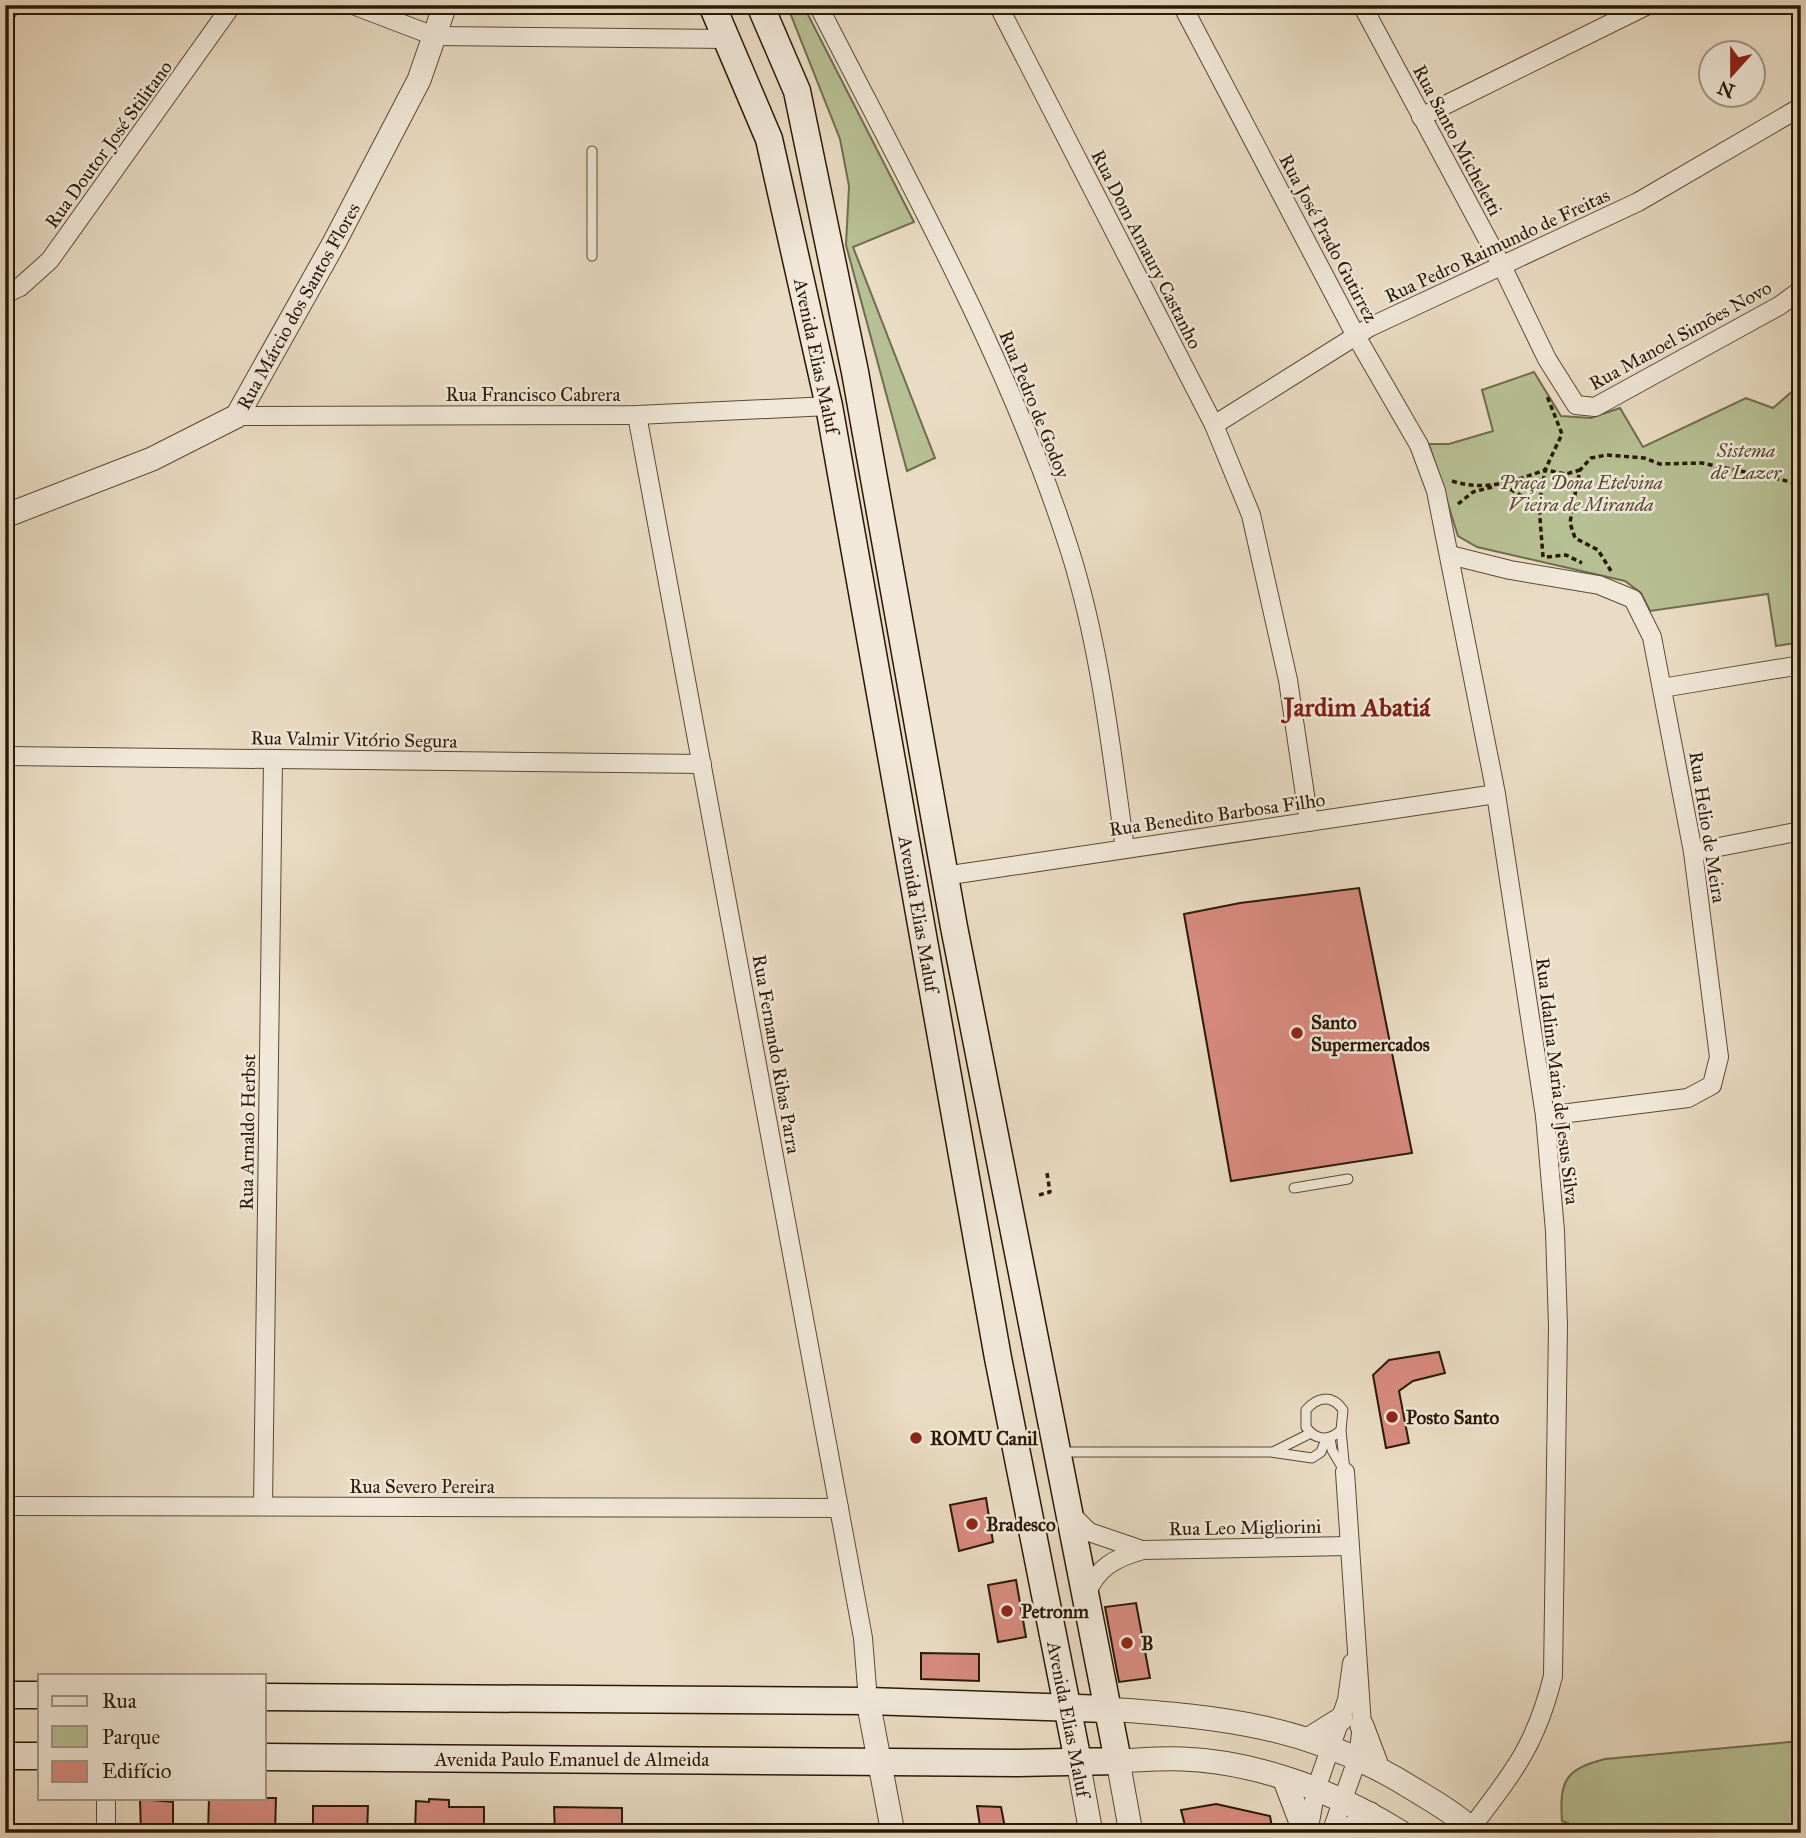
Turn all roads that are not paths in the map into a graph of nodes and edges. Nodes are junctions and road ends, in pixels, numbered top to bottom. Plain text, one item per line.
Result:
1 (12, 5) edge
2 (232, 5) edge
3 (353, 5) edge
4 (445, 5) edge
5 (712, 5) edge
6 (760, 5) edge
7 (818, 5) edge
8 (998, 5) edge
9 (1182, 5) edge
10 (1362, 5) edge
11 (1648, 5) edge
12 (5, 14) edge
13 (434, 36) junction
14 (727, 39) junction
15 (1801, 107) edge
16 (1421, 117) junction
17 (592, 151) dead end
18 (592, 256) dead end
19 (1503, 268) junction
20 (1801, 290) edge
21 (5, 294) edge
22 (1356, 336) junction
23 (855, 372) junction
24 (1576, 405) joint
25 (829, 406) junction
26 (637, 415) junction
27 (237, 416) junction
28 (1214, 425) junction
29 (1436, 491) joint
30 (5, 516) edge
31 (1450, 555) junction
32 (1801, 665) edge
33 (1662, 688) junction
34 (5, 756) edge
35 (273, 759) junction
36 (702, 764) junction
37 (1496, 794) junction
38 (1309, 822) junction
39 (1801, 831) edge
40 (1125, 849) junction
41 (1693, 852) junction
42 (944, 876) junction
43 (1545, 1116) junction
44 (1348, 1179) dead end
45 (1294, 1188) dead end
46 (998, 1358) junction
47 (1341, 1430) junction
48 (1311, 1433) junction
49 (1328, 1438) junction
50 (1057, 1451) junction
51 (1271, 1452) junction
52 (1345, 1472) junction
53 (5, 1506) edge
54 (263, 1506) junction
55 (839, 1508) junction
56 (1068, 1509) junction
57 (1349, 1546) junction
58 (1143, 1550) junction
59 (1084, 1598) junction
60 (5, 1695) edge
61 (38, 1695) edge
62 (266, 1697) edge
63 (868, 1701) junction
64 (1066, 1707) junction
65 (1107, 1709) junction
66 (1352, 1723) junction
67 (1320, 1743) junction
68 (5, 1756) edge
69 (38, 1756) edge
70 (266, 1757) edge
71 (879, 1760) junction
72 (1078, 1761) junction
73 (1118, 1761) junction
74 (1367, 1761) junction
75 (1284, 1778) junction
76 (1316, 1789) junction
77 (1341, 1799) junction
78 (106, 1800) edge
79 (1370, 1814) junction
80 (1474, 1830) edge
81 (106, 1833) edge
82 (893, 1833) edge
83 (1091, 1833) edge
84 (1131, 1833) edge
85 (1307, 1833) edge
86 (1331, 1833) edge
87 (1345, 1833) edge
88 (1402, 1833) edge

1 - 12 street
2 - 21 street, Rua Doutor José Stilitano
3 - 13 street
4 - 13 street, Rua Márcio dos Santos Flores
5 - 14 main road, Avenida Elias Maluf
6 - 23 main road, Avenida Elias Maluf
7 - 40 street, Rua Pedro de Godoy
8 - 28 street, Rua Dom Amaury Castanho
9 - 22 street, Rua José Prado Gutirrez
10 - 16 street, Rua Santo Micheletti
11 - 16 street
13 - 14 street
13 - 27 street, Rua Márcio dos Santos Flores
14 - 25 main road, Avenida Elias Maluf
15 - 19 street, Rua Pedro Raimundo de Freitas
16 - 19 street, Rua Santo Micheletti
17 - 18 lane
19 - 22 street, Rua Pedro Raimundo de Freitas
19 - 24 street, Rua Santo Micheletti
20 - 24 street, Rua Manoel Simões Novo
22 - 28 street, Rua Pedro Raimundo de Freitas
22 - 29 street, Rua José Prado Gutirrez
23 - 25 main road
23 - 42 main road, Avenida Elias Maluf
25 - 26 street, Rua Francisco Cabrera
25 - 46 main road, Avenida Elias Maluf
26 - 27 street, Rua Francisco Cabrera
26 - 36 street, Rua Fernando Ribas Parra
27 - 30 street, Rua Márcio dos Santos Flores
28 - 38 street, Rua Dom Amaury Castanho
29 - 31 street, Rua Idalina Maria de Jesus Silva
31 - 33 street, Rua Helio de Meira
31 - 37 street, Rua Idalina Maria de Jesus Silva
32 - 33 street
33 - 41 street, Rua Helio de Meira
34 - 35 street, Rua Valmir Vitório Segura
35 - 36 street, Rua Valmir Vitório Segura
35 - 54 street, Rua Arnaldo Herbst
36 - 55 street, Rua Fernando Ribas Parra
37 - 38 street, Rua Benedito Barbosa Filho
37 - 43 street, Rua Idalina Maria de Jesus Silva
38 - 40 street, Rua Benedito Barbosa Filho
39 - 41 street
40 - 42 street, Rua Benedito Barbosa Filho
41 - 43 street, Rua Helio de Meira
42 - 50 main road, Avenida Elias Maluf
43 - 80 street, Rua Idalina Maria de Jesus Silva
44 - 45 lane
46 - 50 main road
46 - 64 main road, Avenida Elias Maluf
47 - 48 lane
47 - 49 lane
47 - 52 lane
48 - 49 lane
48 - 51 lane
49 - 51 lane
49 - 52 lane
50 - 51 lane
50 - 56 main road, Avenida Elias Maluf
52 - 57 street
53 - 54 street, Rua Severo Pereira
54 - 55 street, Rua Severo Pereira
55 - 63 street, Rua Fernando Ribas Parra
56 - 58 street, Rua Leo Migliorini
56 - 59 main road, Avenida Elias Maluf
57 - 58 street, Rua Leo Migliorini
57 - 66 street
58 - 59 street, Rua Leo Migliorini
59 - 65 main road, Avenida Elias Maluf
60 - 61 main road
62 - 63 main road
63 - 64 main road
63 - 71 street
64 - 65 main road
64 - 72 main road, Avenida Elias Maluf
65 - 67 street
65 - 73 main road, Avenida Elias Maluf
66 - 67 street
66 - 74 street
67 - 74 street
67 - 76 street
68 - 69 main road
70 - 71 main road, Avenida Paulo Emanuel de Almeida
71 - 72 main road, Avenida Paulo Emanuel de Almeida
71 - 82 street
72 - 73 main road, Avenida Paulo Emanuel de Almeida
72 - 83 street, Avenida Elias Maluf
73 - 75 street
73 - 84 street, Avenida Elias Maluf
74 - 77 street
74 - 80 street
75 - 76 street
75 - 85 street
76 - 77 street
76 - 85 street
77 - 79 street
77 - 86 street
78 - 81 street
79 - 87 street
79 - 88 street

